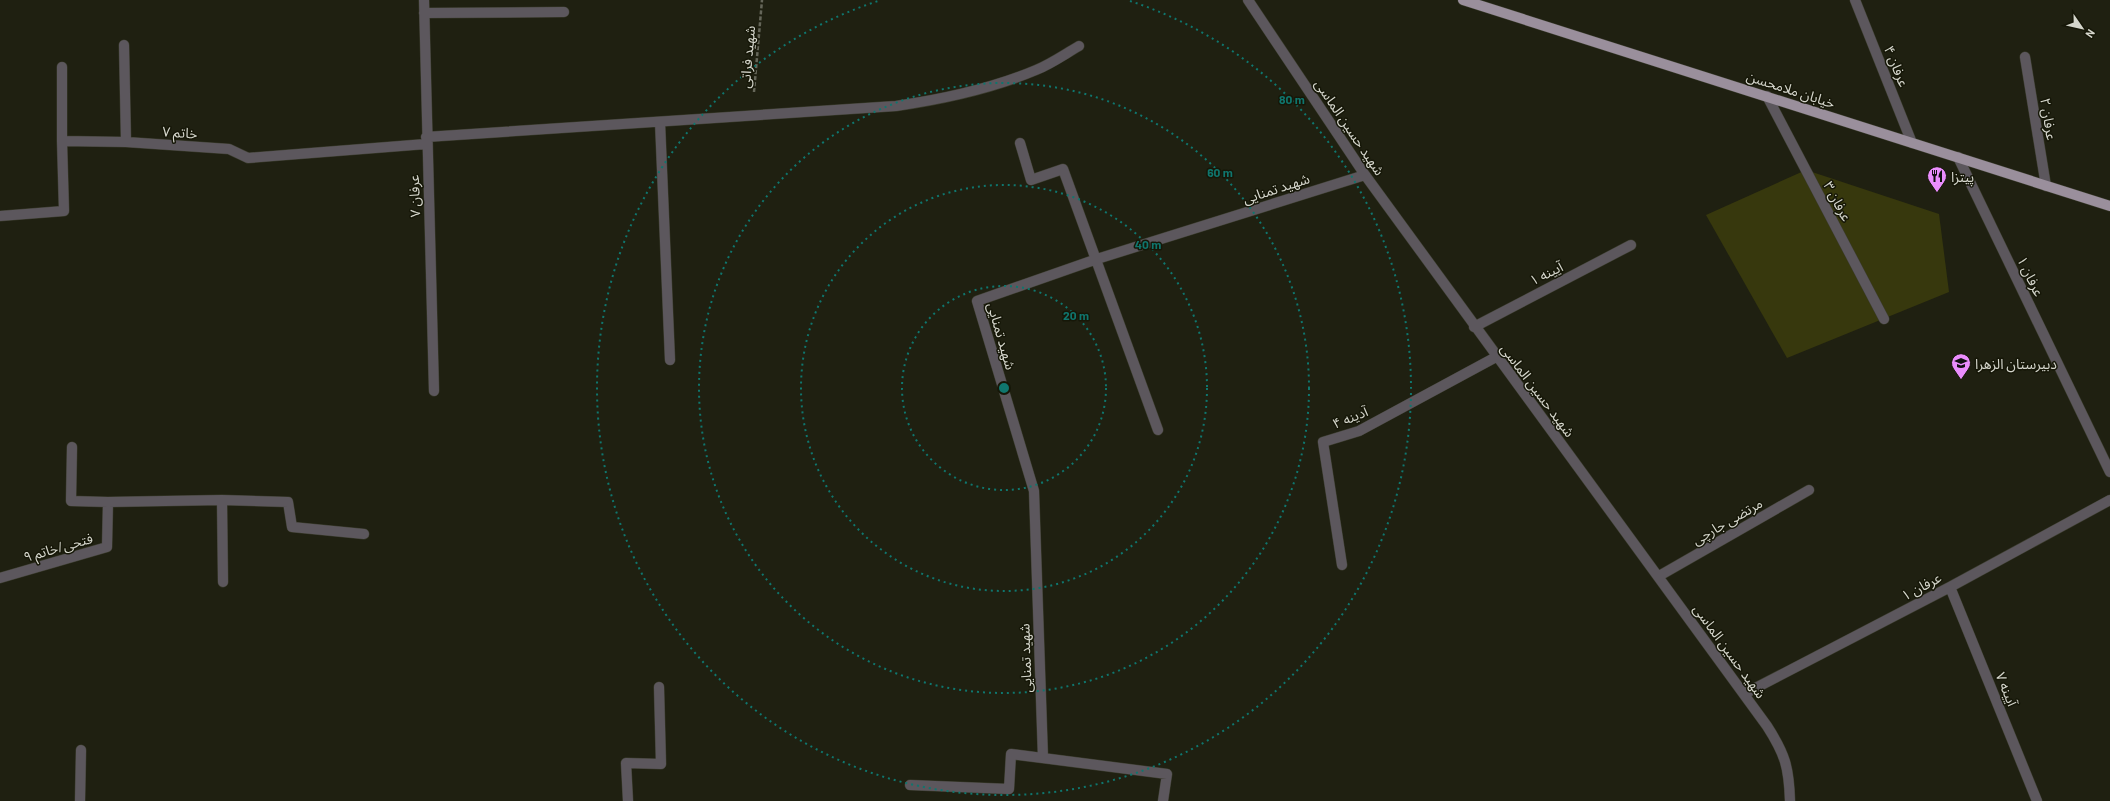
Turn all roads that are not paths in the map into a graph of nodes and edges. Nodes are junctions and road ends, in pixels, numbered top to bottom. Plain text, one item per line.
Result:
1 (424, 0) edge
2 (1248, 0) edge
3 (1463, 0) edge
4 (1855, 0) edge
5 (564, 12) dead end
6 (424, 13) junction
7 (124, 45) dead end
8 (1079, 46) dead end
9 (2025, 57) dead end
10 (62, 67) dead end
11 (1767, 96) junction
12 (660, 122) junction
13 (426, 140) junction
14 (62, 141) junction
15 (126, 142) junction
16 (1912, 142) junction
17 (1020, 143) dead end
18 (1958, 157) junction
19 (1365, 174) junction
20 (2046, 186) junction
21 (2110, 206) edge
22 (0, 216) edge
23 (1631, 245) dead end
24 (1098, 259) junction
25 (1884, 319) dead end
26 (1474, 327) junction
27 (1496, 357) junction
28 (670, 360) dead end
29 (434, 391) dead end
30 (1158, 430) dead end
31 (72, 447) dead end
32 (2110, 472) edge
33 (1809, 490) dead end
34 (222, 500) junction
35 (2110, 500) edge
36 (108, 502) junction
37 (364, 534) dead end
38 (1342, 565) dead end
39 (1659, 576) junction
40 (0, 578) edge
41 (222, 582) dead end
42 (1950, 587) junction
43 (659, 687) dead end
44 (1744, 694) junction
45 (81, 750) dead end
46 (1043, 758) junction
47 (910, 785) dead end
48 (80, 801) edge
49 (628, 801) edge
50 (1163, 801) edge
51 (1790, 801) edge
52 (2037, 801) edge

1 - 6 street, عرفان ۷
2 - 19 street, شهید حسین الماسی
3 - 11 main road, خیابان ملامحسن
4 - 16 street, عرفان ۴
5 - 6 street
6 - 13 street, عرفان ۷
7 - 15 street
8 - 12 street, خاتم ۷
9 - 20 street, عرفان ۲
10 - 14 street
11 - 16 main road, خیابان ملامحسن
11 - 25 street, عرفان ۳
12 - 13 street, خاتم ۷
12 - 28 street
13 - 15 street, خاتم ۷
13 - 29 street, عرفان ۷
14 - 15 street, خاتم ۷
14 - 22 street
16 - 18 main road, خیابان ملامحسن
17 - 24 street
18 - 20 main road, خیابان ملامحسن
18 - 32 street, عرفان ۱
19 - 24 street, شهید تمنایی
19 - 26 street, شهید حسین الماسی
20 - 21 main road, خیابان ملامحسن
23 - 26 street, آیینه ۱
24 - 30 street
24 - 46 street, شهید تمنایی
26 - 27 street, شهید حسین الماسی
27 - 38 street, آدینه ۴
27 - 39 street, شهید حسین الماسی
31 - 36 street
33 - 39 street, مرتضی جارچی
34 - 36 street
34 - 37 street
34 - 41 street
35 - 42 street, عرفان ۱
36 - 40 street, فتحی/خاتم ۹
39 - 44 street, شهید حسین الماسی
42 - 44 street, عرفان ۱
42 - 52 street, آیینه ۷
43 - 49 street
44 - 51 street, شهید حسین الماسی
45 - 48 street
46 - 47 street
46 - 50 street

